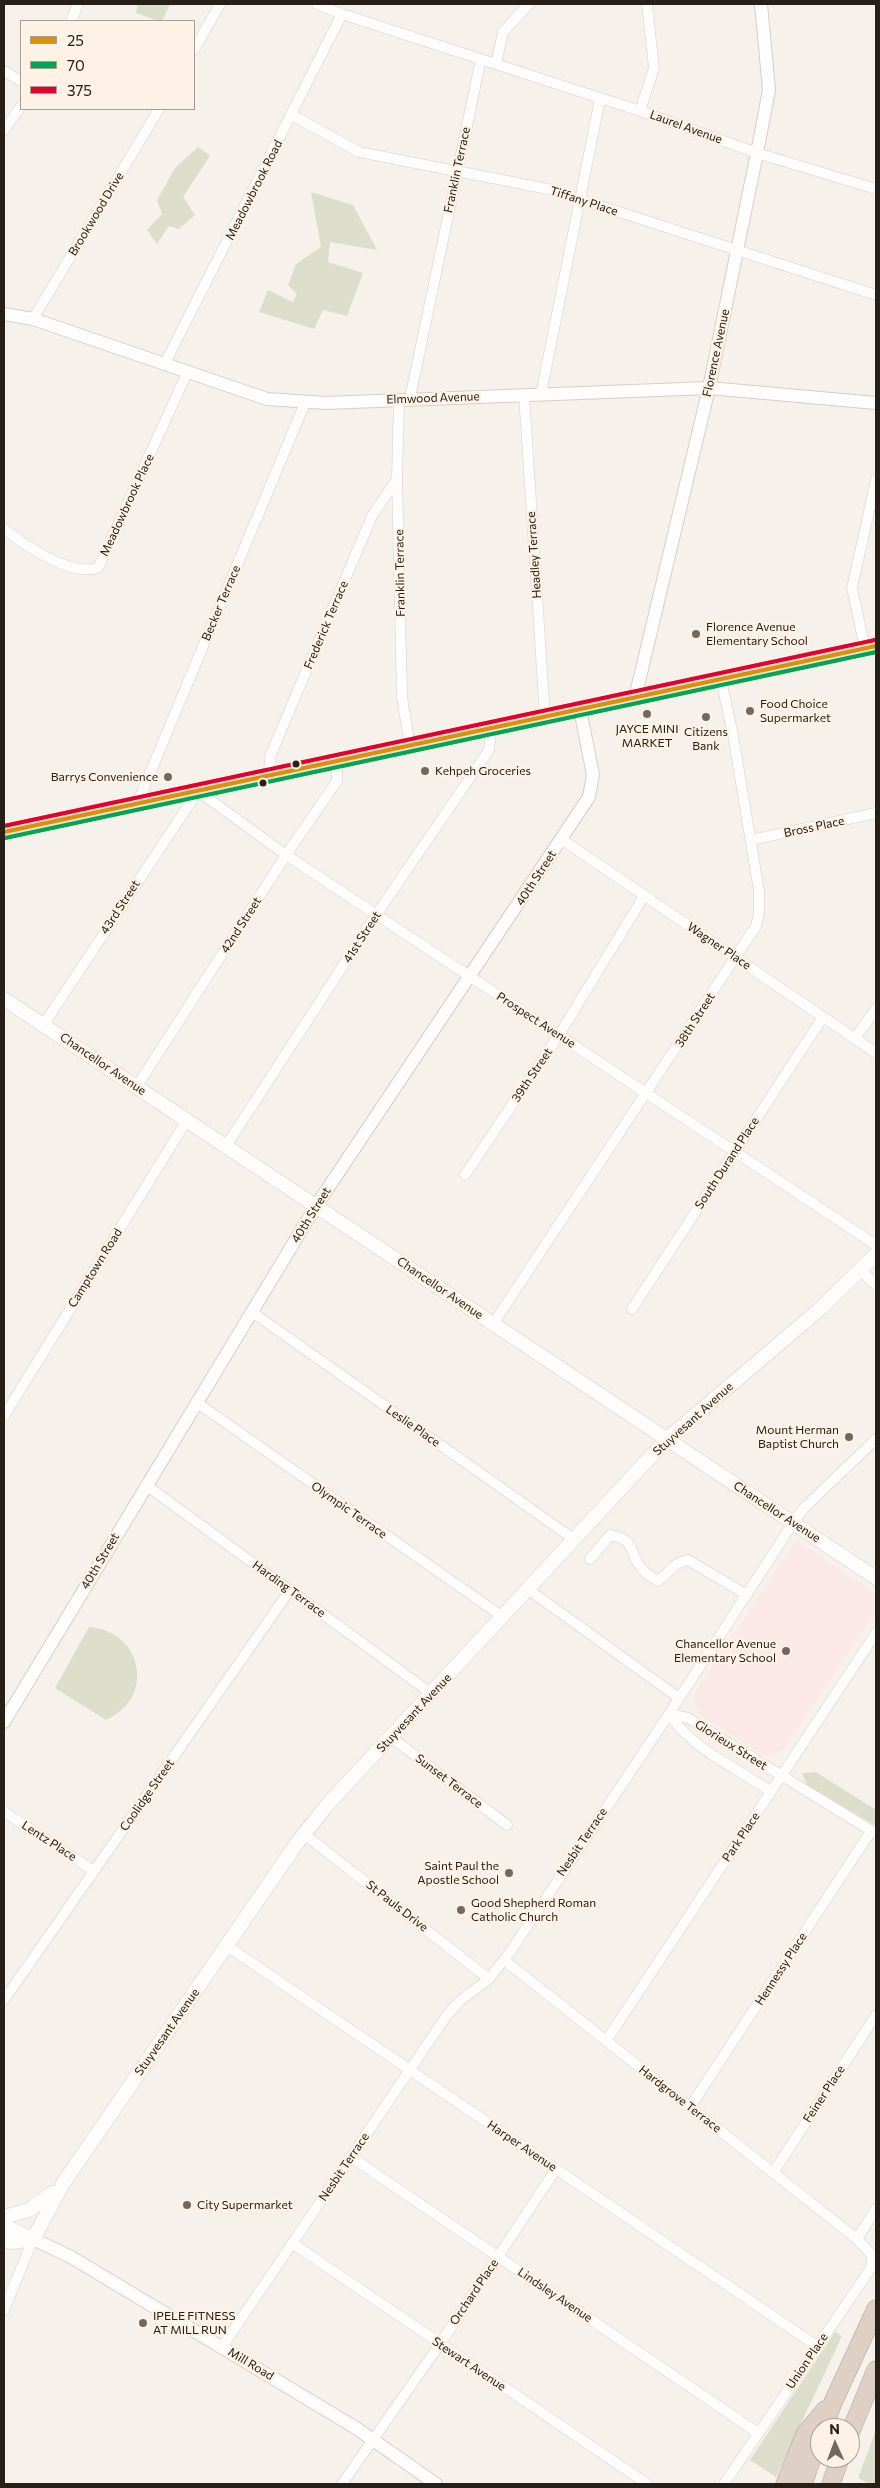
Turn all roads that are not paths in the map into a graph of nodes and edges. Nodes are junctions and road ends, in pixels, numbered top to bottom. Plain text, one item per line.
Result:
1 (78, 4) edge
2 (220, 4) edge
3 (317, 4) edge
4 (529, 4) edge
5 (648, 4) edge
6 (761, 4) edge
7 (342, 14) junction
8 (71, 20) edge
9 (195, 48) edge
10 (481, 59) junction
11 (496, 64) junction
12 (4, 71) edge
13 (20, 80) edge
14 (600, 99) junction
15 (20, 107) edge
16 (158, 110) edge
17 (640, 111) junction
18 (292, 115) junction
19 (4, 130) edge
20 (757, 153) junction
21 (457, 171) junction
22 (876, 189) edge
23 (579, 199) junction
24 (738, 250) junction
25 (876, 295) edge
26 (4, 314) edge
27 (33, 319) junction
28 (164, 365) junction
29 (187, 373) junction
30 (709, 388) junction
31 (524, 394) junction
32 (541, 394) junction
33 (405, 399) junction
34 (305, 403) junction
35 (876, 403) edge
36 (397, 479) junction
37 (876, 480) edge
38 (4, 529) edge
39 (870, 647) edge
40 (721, 679) junction
41 (635, 698) junction
42 (580, 709) junction
43 (545, 717) junction
44 (491, 728) junction
45 (410, 746) junction
46 (337, 761) junction
47 (268, 776) junction
48 (198, 791) junction
49 (137, 804) junction
50 (876, 813) edge
51 (4, 832) edge
52 (562, 839) junction
53 (751, 840) junction
54 (286, 855) junction
55 (644, 896) junction
56 (376, 915) junction
57 (736, 957) junction
58 (471, 977) junction
59 (4, 999) edge
60 (876, 1009) edge
61 (823, 1016) junction
62 (44, 1024) junction
63 (559, 1035) junction
64 (854, 1038) junction
65 (876, 1053) edge
66 (137, 1086) junction
67 (647, 1093) junction
68 (187, 1120) junction
69 (226, 1146) junction
70 (734, 1151) junction
71 (465, 1175) dead end
72 (316, 1206) junction
73 (876, 1245) edge
74 (876, 1254) edge
75 (860, 1270) junction
76 (876, 1285) edge
77 (632, 1309) dead end
78 (252, 1312) junction
79 (493, 1324) junction
80 (196, 1402) junction
81 (4, 1416) edge
82 (876, 1439) edge
83 (667, 1440) junction
84 (146, 1485) junction
85 (792, 1522) junction
86 (574, 1540) junction
87 (590, 1559) dead end
88 (876, 1578) edge
89 (290, 1590) junction
90 (529, 1590) junction
91 (747, 1595) junction
92 (503, 1617) junction
93 (876, 1633) edge
94 (432, 1694) junction
95 (678, 1698) junction
96 (668, 1714) junction
97 (4, 1722) edge
98 (392, 1738) junction
99 (782, 1776) junction
100 (771, 1792) junction
101 (4, 1812) edge
102 (507, 1825) dead end
103 (874, 1832) edge
104 (304, 1834) junction
105 (94, 1871) junction
106 (226, 1946) junction
107 (504, 1960) junction
108 (489, 1978) junction
109 (4, 2000) edge
110 (876, 2015) edge
111 (606, 2040) junction
112 (410, 2070) junction
113 (690, 2107) junction
114 (351, 2157) junction
115 (556, 2169) junction
116 (773, 2173) junction
117 (64, 2182) junction
118 (876, 2209) edge
119 (4, 2217) edge
120 (4, 2226) edge
121 (33, 2239) junction
122 (856, 2239) junction
123 (4, 2241) edge
124 (292, 2244) junction
125 (498, 2257) junction
126 (876, 2309) edge
127 (4, 2310) edge
128 (440, 2344) junction
129 (817, 2346) junction
130 (222, 2347) junction
131 (876, 2370) edge
132 (834, 2400) junction
133 (827, 2418) edge
134 (856, 2418) edge
135 (758, 2433) junction
136 (374, 2440) junction
137 (810, 2464) edge
138 (837, 2468) edge
139 (839, 2468) edge
140 (342, 2484) edge
141 (436, 2484) edge
142 (647, 2484) edge
143 (724, 2484) edge
144 (785, 2484) edge
145 (803, 2484) edge
146 (831, 2484) edge
147 (836, 2484) edge

1 - 8 street
2 - 9 street
3 - 7 street
4 - 11 street
5 - 17 street
6 - 20 street, Florence Avenue
7 - 10 street
7 - 18 street, Meadowbrook Road
10 - 11 street, Laurel Avenue
10 - 21 street, Franklin Terrace
11 - 14 street, Laurel Avenue
12 - 13 street
14 - 17 street, Laurel Avenue
14 - 23 street
15 - 19 street
16 - 27 street, Brookwood Drive
17 - 20 street, Laurel Avenue
18 - 21 street, Tiffany Place
18 - 28 street, Meadowbrook Road
20 - 22 street, Laurel Avenue
20 - 24 street, Florence Avenue
21 - 23 street, Tiffany Place
21 - 33 street, Franklin Terrace
23 - 24 street, Tiffany Place
23 - 32 street
24 - 25 street, Tiffany Place
24 - 30 street, Florence Avenue
26 - 27 street, Elmwood Avenue
27 - 28 street, Elmwood Avenue
28 - 29 street, Elmwood Avenue
29 - 34 street, Elmwood Avenue
29 - 38 street, Meadowbrook Place
30 - 32 street, Elmwood Avenue
30 - 35 street, Elmwood Avenue
30 - 41 street, Florence Avenue
31 - 32 street, Elmwood Avenue
31 - 33 street, Elmwood Avenue
31 - 43 street, Headley Terrace
33 - 34 street, Elmwood Avenue
33 - 36 street, Franklin Terrace
34 - 49 street, Becker Terrace
36 - 45 street, Franklin Terrace
36 - 47 street, Frederick Terrace
37 - 39 street
39 - 40 main road
40 - 41 main road
40 - 53 street, 38th Street
41 - 42 main road
42 - 43 main road
42 - 52 street, 40th Street
43 - 44 main road
44 - 45 main road
44 - 56 street, 41st Street
45 - 46 main road
46 - 47 main road
46 - 54 street, 42nd Street
47 - 48 main road
48 - 49 main road
48 - 54 street, Prospect Avenue
48 - 62 street, 43rd Street
49 - 51 main road
50 - 53 street, Bross Place
52 - 55 street, Wagner Place
52 - 58 street, 40th Street
53 - 57 street, 38th Street
54 - 56 street, Prospect Avenue
54 - 66 street, 42nd Street
55 - 57 street, Wagner Place
55 - 63 street, 39th Street
56 - 58 street, Prospect Avenue
56 - 69 street, 41st Street
57 - 61 street, Wagner Place
57 - 67 street, 38th Street
58 - 63 street, Prospect Avenue
58 - 72 street, 40th Street
59 - 62 main road, Chancellor Avenue
60 - 64 street
61 - 64 street, Wagner Place
61 - 70 street, South Durand Place
62 - 66 main road, Chancellor Avenue
63 - 67 street, Prospect Avenue
63 - 71 street, 39th Street
64 - 65 street, Wagner Place
66 - 68 main road, Chancellor Avenue
67 - 70 street, Prospect Avenue
67 - 79 street, 38th Street
68 - 69 main road, Chancellor Avenue
68 - 81 street, Camptown Road
69 - 72 main road, Chancellor Avenue
70 - 73 street, Prospect Avenue
70 - 77 street, South Durand Place
72 - 78 street, 40th Street
72 - 79 main road, Chancellor Avenue
74 - 75 main road, Stuyvesant Avenue
75 - 76 street
75 - 83 main road, Stuyvesant Avenue
78 - 80 street, 40th Street
78 - 86 street, Leslie Place
79 - 83 main road, Chancellor Avenue
80 - 84 street, 40th Street
80 - 92 street, Olympic Terrace
82 - 85 street, Nesbit Terrace
83 - 85 main road, Chancellor Avenue
83 - 86 main road, Stuyvesant Avenue
84 - 89 street, Harding Terrace
84 - 97 street, 40th Street
85 - 88 main road, Chancellor Avenue
85 - 91 street, Nesbit Terrace
86 - 90 main road, Stuyvesant Avenue
87 - 91 street
89 - 94 street, Harding Terrace
89 - 105 street, Coolidge Street
90 - 92 main road, Stuyvesant Avenue
90 - 95 street
91 - 95 street, Nesbit Terrace
92 - 94 main road, Stuyvesant Avenue
93 - 99 street, Park Place
94 - 98 main road, Stuyvesant Avenue
95 - 96 street, Nesbit Terrace
96 - 99 street, Glorieux Street
96 - 100 street, Glorieux Street
96 - 107 street, Nesbit Terrace
98 - 102 street, Sunset Terrace
98 - 104 main road, Stuyvesant Avenue
99 - 100 street, Park Place
99 - 103 street, Glorieux Street
100 - 111 street, Park Place
101 - 105 street, Lentz Place
103 - 113 street, Hennessy Place
104 - 106 main road, Stuyvesant Avenue
104 - 108 street, St Pauls Drive
105 - 109 street, Coolidge Street
106 - 112 street, Harper Avenue
106 - 117 main road, Stuyvesant Avenue
107 - 108 street, Nesbit Terrace
107 - 111 street, Hardgrove Terrace
108 - 112 street, Nesbit Terrace
110 - 116 street, Feiner Place
111 - 113 street, Hardgrove Terrace
112 - 114 street, Nesbit Terrace
112 - 115 street, Harper Avenue
113 - 116 street, Hardgrove Terrace
114 - 124 street, Nesbit Terrace
114 - 125 street, Lindsley Avenue
115 - 125 street, Orchard Place
115 - 129 street, Harper Avenue
116 - 122 street, Hardgrove Terrace
117 - 119 main road
117 - 121 main road, Stuyvesant Avenue
118 - 122 street
120 - 121 main road
121 - 123 main road
121 - 127 street
121 - 130 street, Mill Road
122 - 129 street, Union Place
124 - 128 street, Stewart Avenue
124 - 130 street, Nesbit Terrace
125 - 128 street, Orchard Place
125 - 135 street, Lindsley Avenue
126 - 132 highway
128 - 136 street, Orchard Place
128 - 142 street, Stewart Avenue
129 - 135 street, Union Place
130 - 136 street, Mill Road
131 - 134 highway
132 - 133 highway
132 - 144 highway
135 - 143 street, Union Place
136 - 140 street, Orchard Place
136 - 141 street, Mill Road
137 - 145 highway
138 - 146 highway
139 - 147 highway

